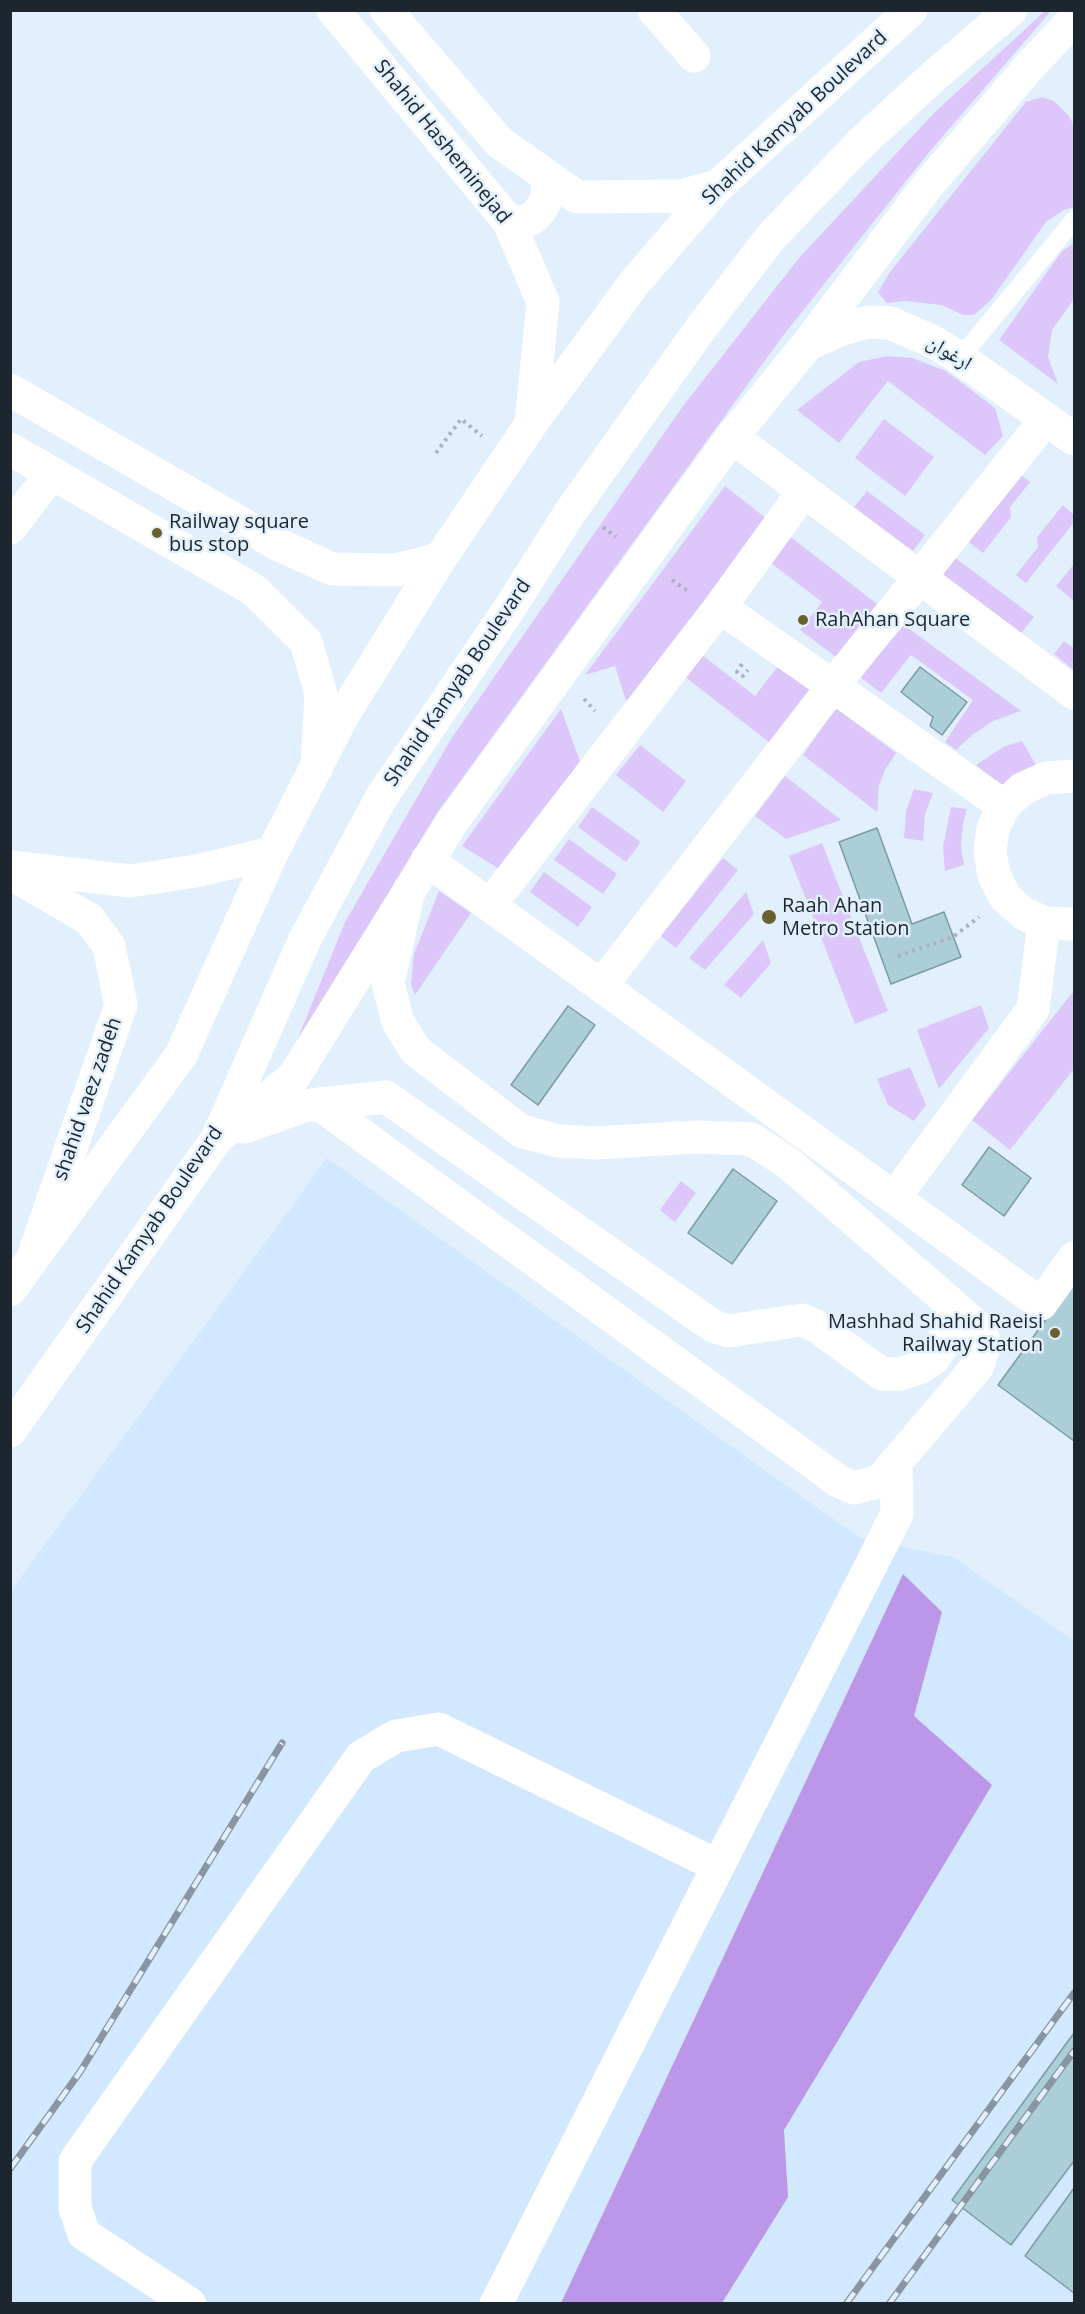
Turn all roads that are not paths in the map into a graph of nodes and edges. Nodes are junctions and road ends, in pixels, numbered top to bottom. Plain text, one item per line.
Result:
1 (333, 10) edge
2 (386, 10) edge
3 (654, 10) edge
4 (911, 10) edge
5 (1011, 10) edge
6 (1074, 19) edge
7 (693, 56) dead end
8 (546, 176) junction
9 (718, 186) junction
10 (1074, 220) edge
11 (509, 222) junction
12 (807, 345) junction
13 (960, 358) junction
14 (10, 390) edge
15 (1046, 419) junction
16 (531, 424) junction
17 (732, 437) junction
18 (1074, 439) edge
19 (10, 449) edge
20 (52, 472) junction
21 (804, 491) junction
22 (11, 525) edge
23 (440, 559) junction
24 (920, 577) junction
25 (720, 607) junction
26 (833, 686) junction
27 (1074, 693) edge
28 (317, 766) junction
29 (1074, 776) edge
30 (1004, 806) junction
31 (272, 853) junction
32 (427, 860) junction
33 (10, 867) edge
34 (10, 873) edge
35 (410, 890) junction
36 (490, 905) junction
37 (1059, 924) edge
38 (601, 986) junction
39 (319, 1104) junction
40 (218, 1137) junction
41 (894, 1198) junction
42 (1074, 1258) edge
43 (20, 1278) edge
44 (947, 1300) junction
45 (10, 1431) edge
46 (896, 1462) junction
47 (718, 1866) junction
48 (190, 2304) edge
49 (496, 2304) edge

1 - 11 street, Shahid Hasheminejad
2 - 8 street
3 - 7 street
4 - 9 street, Shahid Kamyab Boulevard
5 - 40 street, Shahid Kamyab Boulevard
6 - 12 street
8 - 9 street
8 - 11 street
9 - 16 street, Shahid Kamyab Boulevard
10 - 13 lane
11 - 16 street, Shahid Hasheminejad
12 - 13 street, ارغوان
12 - 17 street
13 - 15 street, ارغوان
14 - 23 street
15 - 18 street, ارغوان
15 - 24 street
16 - 23 street, Shahid Kamyab Boulevard
17 - 21 street
17 - 32 street
19 - 20 street
20 - 22 street
20 - 28 street
21 - 24 street
21 - 25 street
23 - 28 street, Shahid Kamyab Boulevard
24 - 26 street
24 - 27 street
25 - 26 street
25 - 36 street
26 - 30 street
26 - 38 street
28 - 31 street, Shahid Kamyab Boulevard
29 - 30 street
30 - 37 street
31 - 33 street
31 - 43 street, Shahid Kamyab Boulevard
32 - 35 street
32 - 36 street
34 - 43 street, shahid vaez zadeh
35 - 40 street
35 - 44 street
36 - 38 street
37 - 41 street
38 - 41 street
39 - 40 street
39 - 44 street
39 - 46 street
40 - 45 street, Shahid Kamyab Boulevard
41 - 42 street
44 - 46 street
46 - 47 street
47 - 48 street
47 - 49 street

